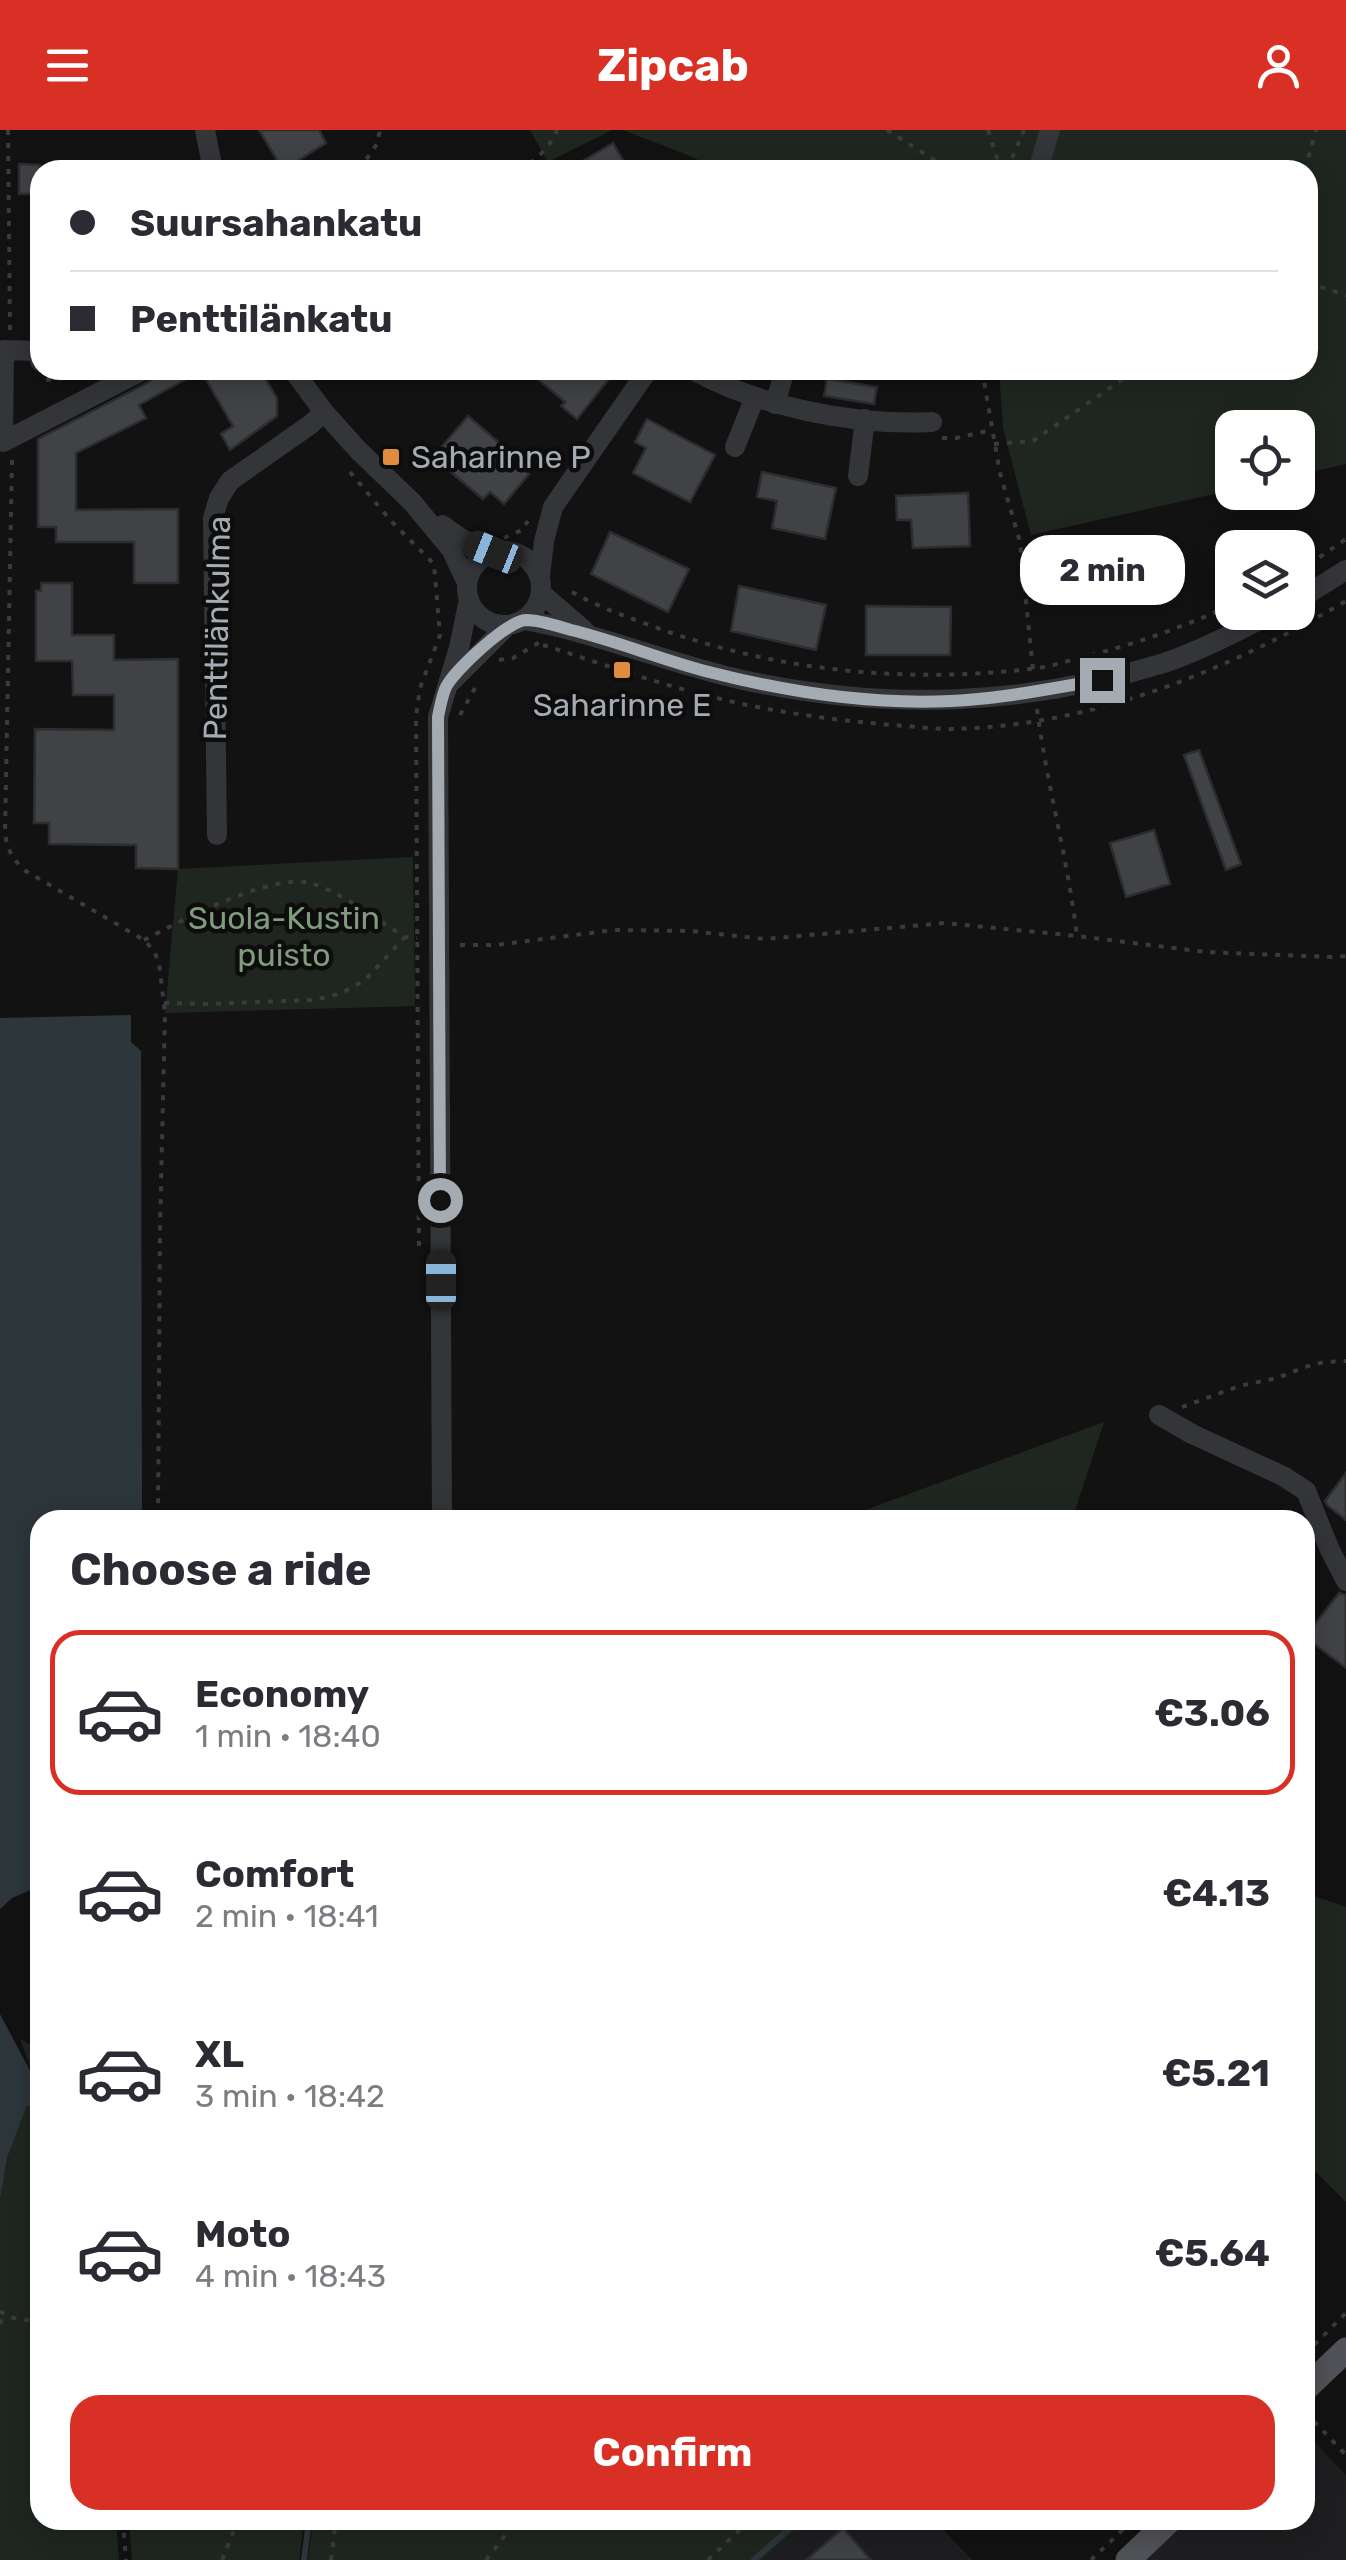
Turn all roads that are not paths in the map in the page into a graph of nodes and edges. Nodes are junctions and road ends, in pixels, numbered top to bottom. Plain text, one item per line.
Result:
1 (205, 130) edge
2 (1050, 130) edge
3 (211, 160) edge
4 (1041, 160) edge
5 (30, 351) edge
6 (125, 380) edge
7 (301, 380) edge
8 (641, 380) edge
9 (710, 380) edge
10 (779, 380) edge
11 (765, 401) junction
12 (324, 412) junction
13 (865, 420) junction
14 (934, 430) road end
15 (735, 447) dead end
16 (858, 476) dead end
17 (412, 502) junction
18 (552, 507) junction
19 (498, 547) junction
20 (1346, 570) edge
21 (541, 585) junction
22 (1315, 589) edge
23 (468, 591) junction
24 (516, 623) junction
25 (1241, 630) edge
26 (589, 634) junction
27 (446, 687) junction
28 (217, 836) dead end
29 (1159, 1416) road end
30 (442, 1510) edge
31 (1314, 1510) edge
32 (1315, 1512) edge
33 (1346, 1582) edge
34 (1346, 2350) edge
35 (1315, 2380) edge
36 (1162, 2530) edge
37 (1142, 2555) edge

1 - 3 street
2 - 4 street
5 - 6 street
7 - 12 street
8 - 18 street
9 - 11 street
10 - 11 street
11 - 13 street
11 - 15 street
12 - 17 street
12 - 28 street, Penttilänkulma
13 - 14 street
13 - 16 street
17 - 19 street
17 - 23 street
18 - 19 street
18 - 21 street
19 - 21 street
19 - 23 street
20 - 22 street
21 - 24 street
21 - 26 street
23 - 24 street
23 - 27 street
24 - 26 street
24 - 27 street
25 - 26 street
27 - 30 street
29 - 31 street
32 - 33 street
34 - 35 main road
36 - 37 main road

